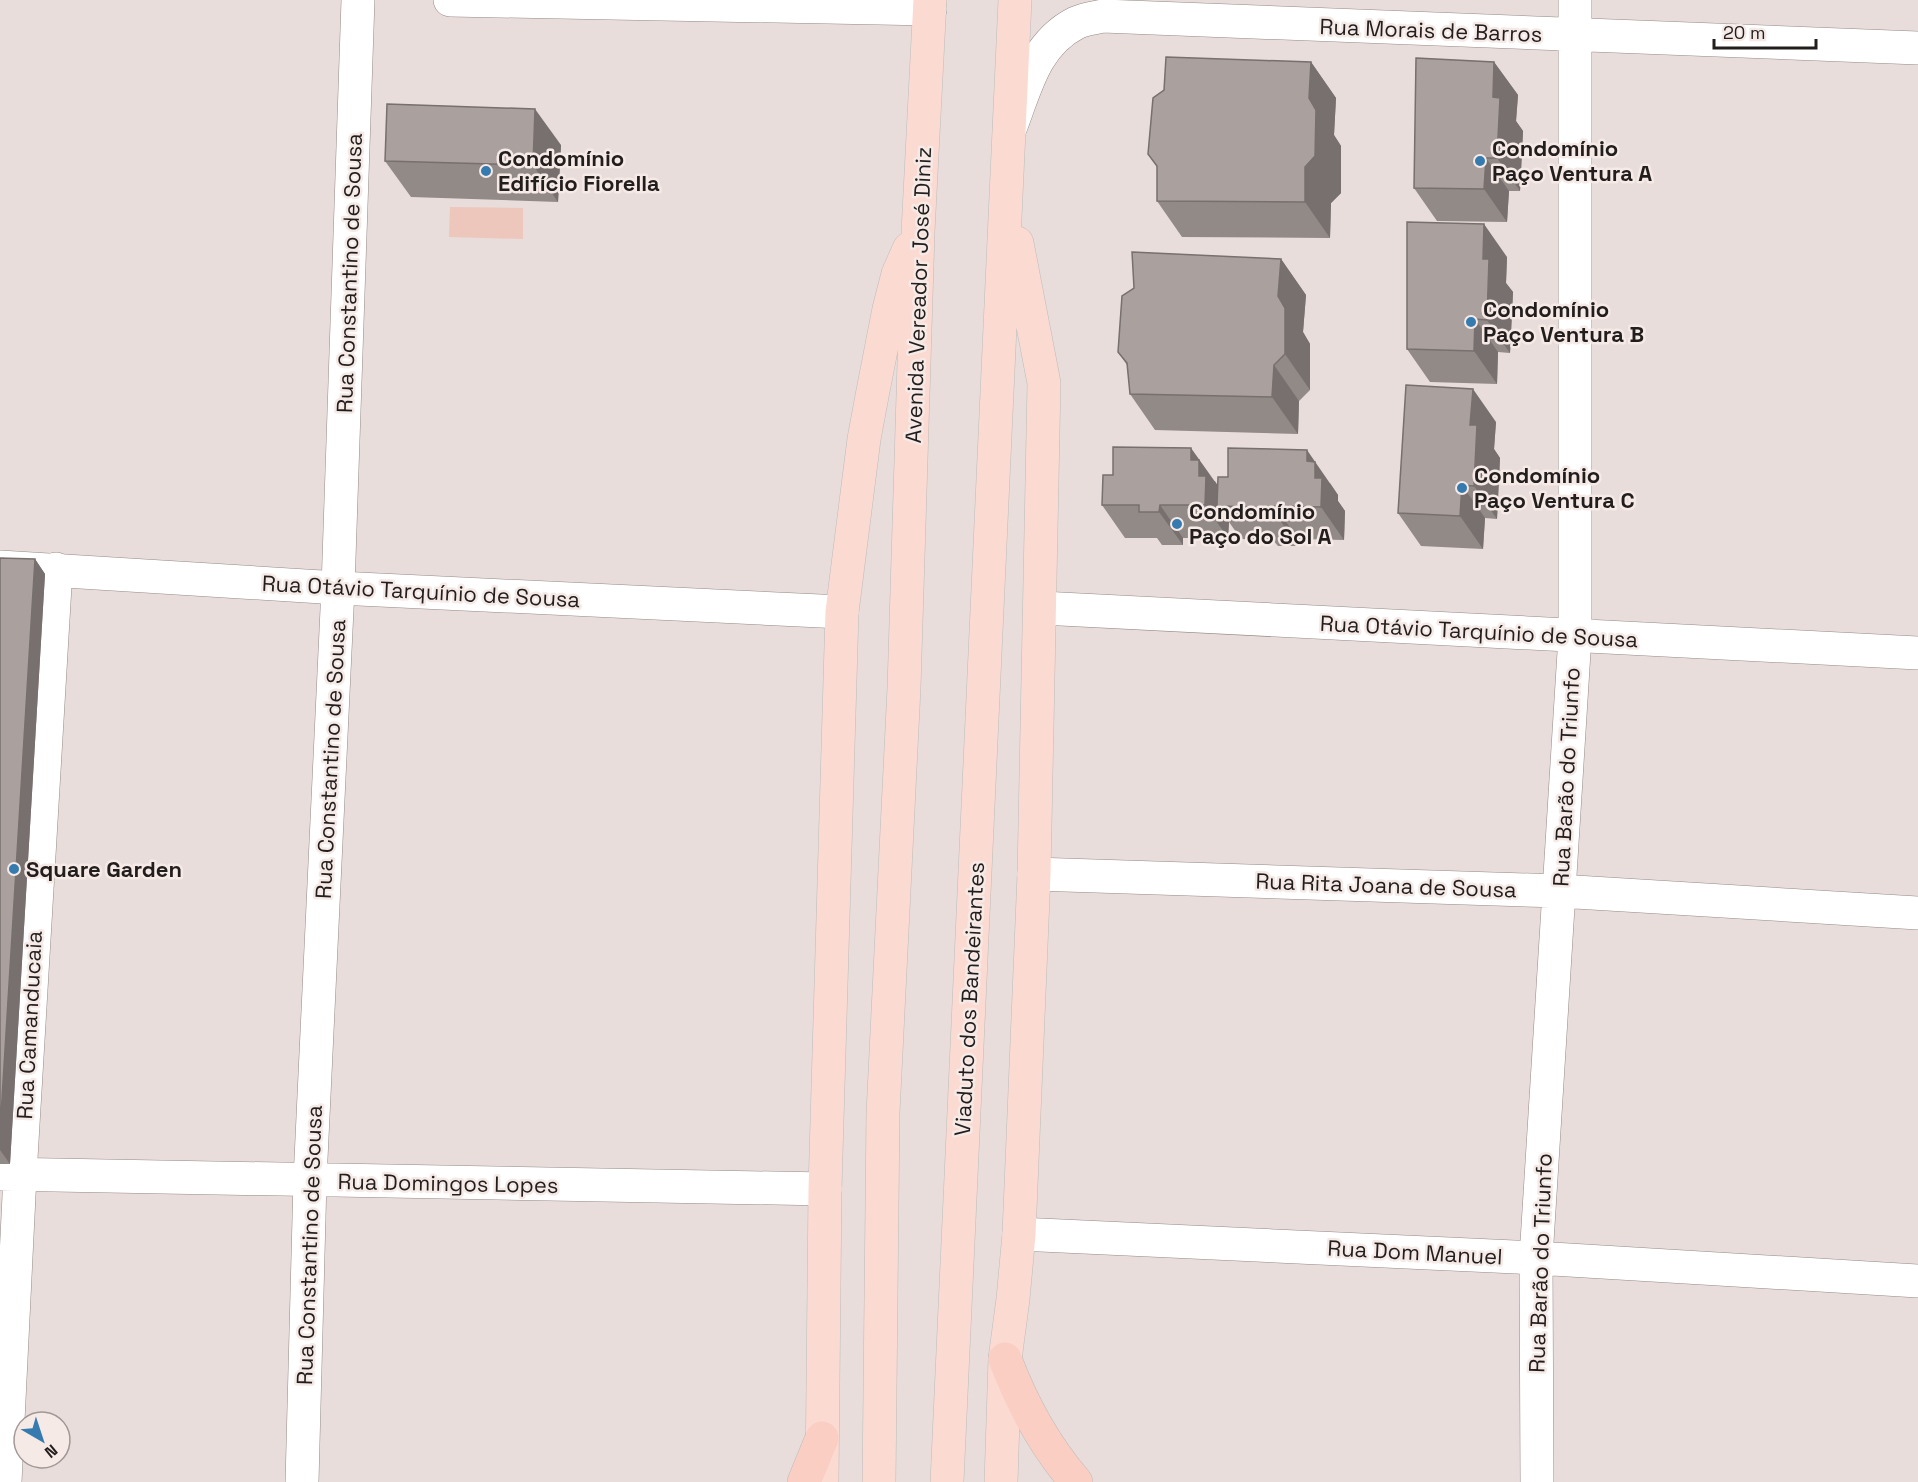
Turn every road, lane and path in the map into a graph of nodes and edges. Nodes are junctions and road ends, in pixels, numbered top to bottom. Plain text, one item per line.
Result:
1 (358, 0) edge
2 (450, 0) edge
3 (1015, 0) edge
4 (1575, 0) edge
5 (930, 5) edge
6 (1574, 35) junction
7 (1918, 48) edge
8 (1009, 131) junction
9 (1007, 185) junction
10 (918, 232) junction
11 (0, 567) edge
12 (56, 569) junction
13 (338, 588) junction
14 (1041, 608) junction
15 (842, 612) junction
16 (1575, 636) junction
17 (1918, 653) edge
18 (1034, 874) junction
19 (1559, 891) junction
20 (1918, 913) edge
21 (10, 1174) edge
22 (310, 1180) junction
23 (825, 1189) junction
24 (1019, 1234) junction
25 (1536, 1258) junction
26 (1918, 1281) edge
27 (1005, 1359) junction
28 (822, 1438) junction
29 (5, 1482) edge
30 (302, 1482) edge
31 (804, 1482) edge
32 (822, 1482) edge
33 (879, 1482) edge
34 (947, 1482) edge
35 (1001, 1482) edge
36 (1076, 1482) edge
37 (1537, 1482) edge

1 - 13 street, Rua Constantino de Sousa
2 - 5 street
3 - 8 main road
4 - 6 street, Rua Barão do Triunfo
5 - 10 main road, Avenida Vereador José Diniz
6 - 7 street, Rua Morais de Barros
6 - 8 street, Rua Morais de Barros
6 - 16 street, Rua Barão do Triunfo
8 - 9 main road
9 - 14 main road
9 - 34 main road, Viaduto dos Bandeirantes
10 - 15 main road
10 - 33 main road, Avenida Vereador José Diniz
11 - 12 street, Rua Otávio Tarquínio de Sousa
12 - 13 street, Rua Otávio Tarquínio de Sousa
12 - 21 street, Rua Camanducaia
13 - 15 street, Rua Otávio Tarquínio de Sousa
13 - 22 street, Rua Constantino de Sousa
14 - 16 street, Rua Otávio Tarquínio de Sousa
14 - 18 main road
15 - 23 main road
16 - 17 street, Rua Otávio Tarquínio de Sousa
16 - 19 street, Rua Barão do Triunfo
18 - 19 street, Rua Rita Joana de Sousa
18 - 24 main road
19 - 20 street, Rua Rita Joana de Sousa
19 - 25 street, Rua Barão do Triunfo
21 - 22 street, Rua Domingos Lopes
21 - 29 street, Rua Camanducaia
22 - 23 street, Rua Domingos Lopes
22 - 30 street, Rua Constantino de Sousa
23 - 28 main road
24 - 25 street, Rua Dom Manuel
24 - 27 main road
25 - 26 street, Rua Dom Manuel
25 - 37 street, Rua Barão do Triunfo
27 - 35 main road
27 - 36 highway
28 - 31 highway
28 - 32 main road

